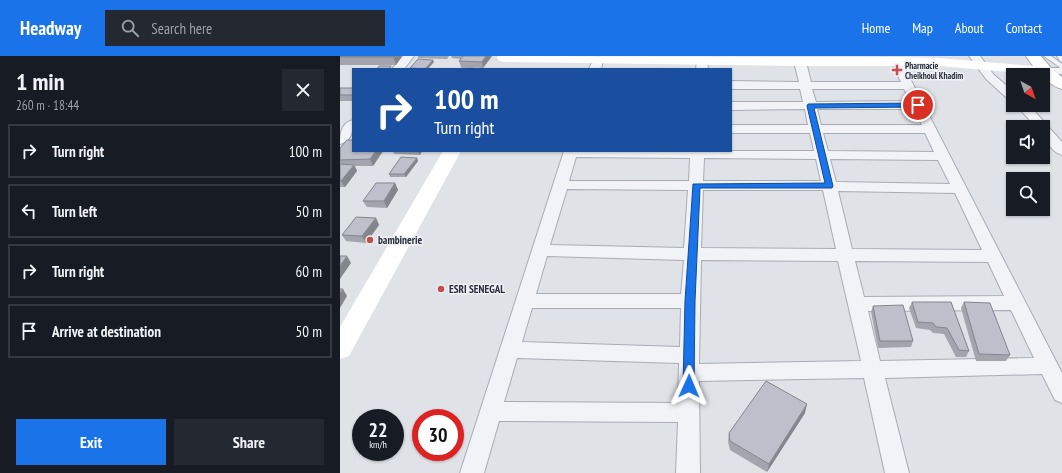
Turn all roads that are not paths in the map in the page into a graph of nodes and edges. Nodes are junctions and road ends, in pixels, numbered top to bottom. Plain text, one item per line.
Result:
1 (409, 56) edge
2 (1033, 56) edge
3 (1047, 56) edge
4 (1060, 56) edge
5 (809, 60) edge
6 (1062, 60) edge
7 (503, 61) edge
8 (896, 61) junction
9 (977, 61) edge
10 (596, 64) edge
11 (702, 65) edge
12 (1062, 67) edge
13 (399, 68) edge
14 (1025, 68) edge
15 (1043, 68) edge
16 (1050, 71) edge
17 (1062, 71) edge
18 (1050, 74) edge
19 (732, 84) edge
20 (1062, 84) edge
21 (806, 85) junction
22 (908, 86) junction
23 (1006, 91) edge
24 (918, 105) junction
25 (732, 106) edge
26 (810, 106) junction
27 (1029, 112) edge
28 (1036, 120) edge
29 (352, 125) edge
30 (732, 129) edge
31 (816, 129) junction
32 (930, 129) junction
33 (1050, 136) edge
34 (340, 140) edge
35 (1062, 151) edge
36 (451, 152) edge
37 (571, 152) edge
38 (696, 152) edge
39 (822, 155) junction
40 (943, 156) junction
41 (562, 185) junction
42 (696, 185) junction
43 (829, 186) junction
44 (960, 189) junction
45 (541, 250) junction
46 (693, 254) junction
47 (846, 254) junction
48 (993, 256) junction
49 (525, 301) junction
50 (690, 301) junction
51 (1017, 303) junction
52 (857, 304) junction
53 (340, 349) edge
54 (510, 350) junction
55 (689, 364) junction
56 (1048, 366) junction
57 (872, 369) junction
58 (1062, 394) edge
59 (491, 411) junction
60 (688, 413) junction
61 (472, 473) edge
62 (688, 473) edge
63 (897, 473) edge

1 - 13 street
2 - 15 street
3 - 12 lane
4 - 6 lane
5 - 8 street
5 - 11 street
5 - 21 street
7 - 10 street
8 - 9 street
8 - 22 street
9 - 14 street
9 - 23 street
10 - 11 street
16 - 17 street
18 - 20 street
19 - 21 street
21 - 22 street
21 - 26 street
22 - 24 street
24 - 26 street
24 - 32 street
25 - 26 street
26 - 31 street
27 - 28 street
29 - 34 street
30 - 31 street
31 - 32 street
31 - 39 street
32 - 40 street
33 - 35 street
36 - 53 street
37 - 38 street
37 - 41 street
38 - 39 street
38 - 42 street
39 - 40 street
39 - 43 street
40 - 44 street
41 - 42 street
41 - 45 street
42 - 43 street
42 - 46 street
43 - 44 street
43 - 47 street
44 - 48 street
45 - 46 street
45 - 49 street
46 - 47 street
46 - 50 street
47 - 48 street
47 - 52 street
48 - 51 street
49 - 50 street
49 - 54 street
50 - 55 street
51 - 52 street
51 - 56 street
52 - 57 street
54 - 55 street
54 - 59 street
55 - 57 street
55 - 60 street
56 - 57 street
56 - 58 street
57 - 63 street
59 - 60 street
59 - 61 street
60 - 62 street

